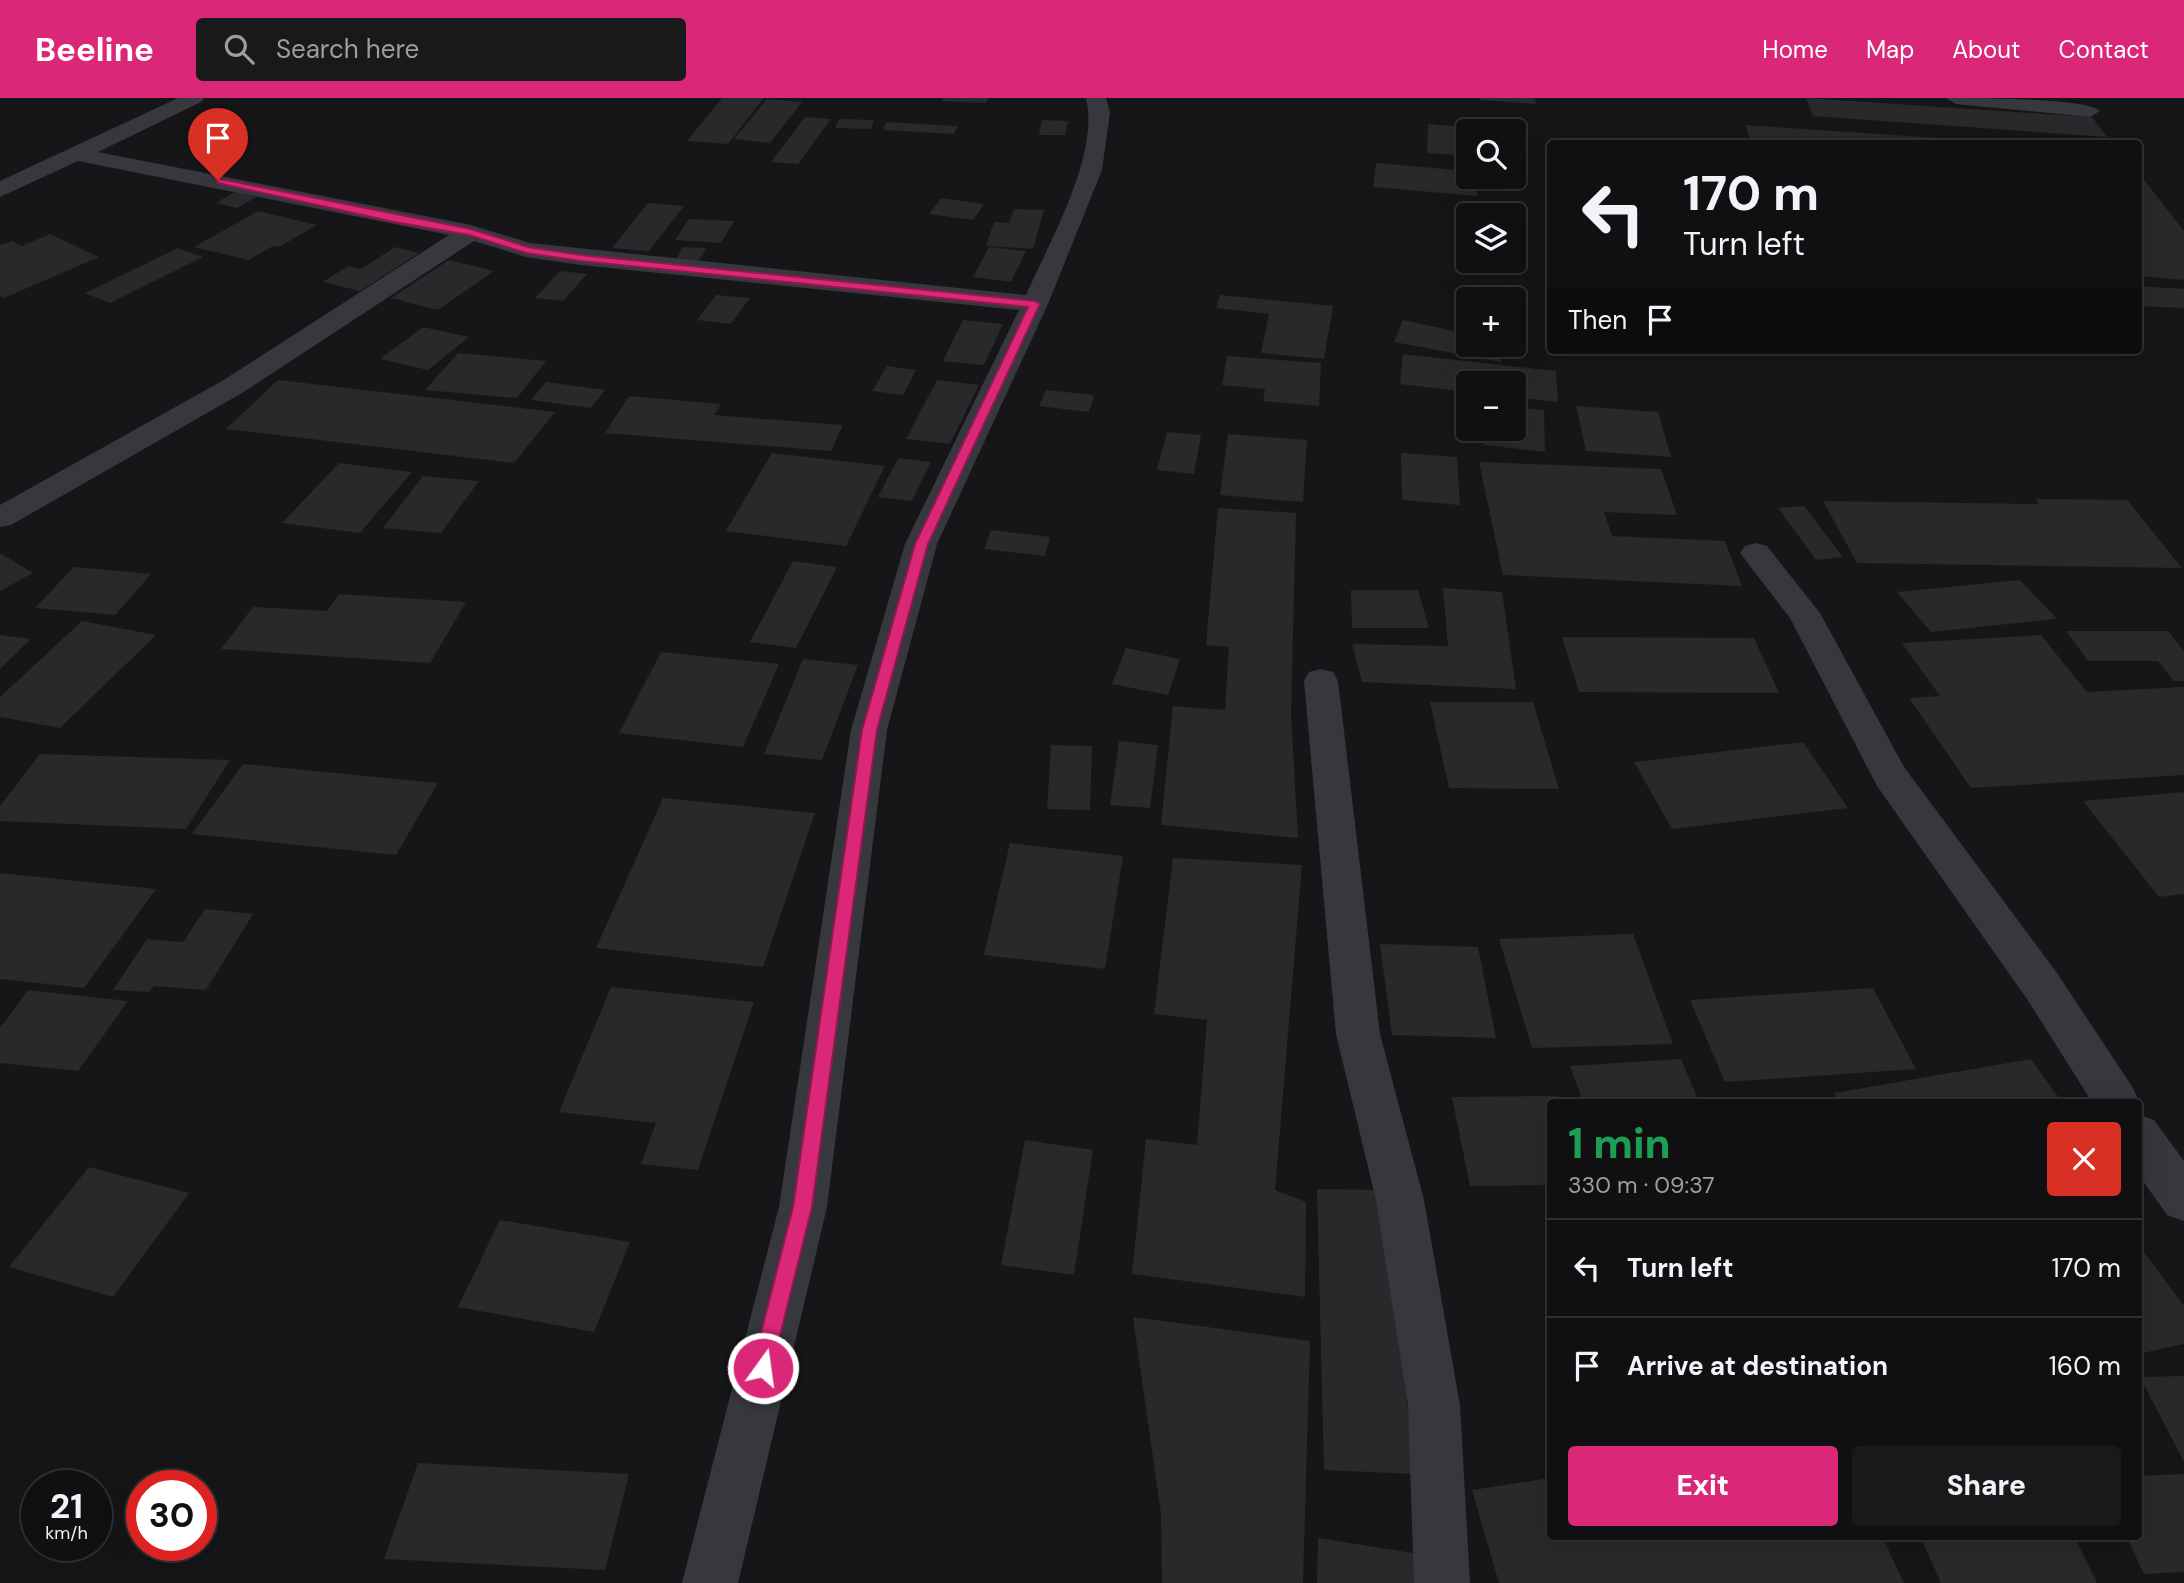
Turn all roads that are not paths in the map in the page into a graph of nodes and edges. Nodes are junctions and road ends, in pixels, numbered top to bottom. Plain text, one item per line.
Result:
1 (194, 98) edge
2 (1096, 98) edge
3 (1956, 98) edge
4 (2090, 111) dead end
5 (73, 153) junction
6 (0, 190) edge
7 (471, 232) junction
8 (1035, 304) junction
9 (0, 518) edge
10 (1756, 553) dead end
11 (1321, 681) dead end
12 (2115, 1099) edge
13 (2142, 1141) edge
14 (2184, 1199) edge
15 (710, 1583) edge
16 (1442, 1583) edge

1 - 5 street
2 - 8 street
3 - 4 street
5 - 6 street
5 - 7 street
7 - 8 street
7 - 9 street
8 - 15 street
10 - 12 street
11 - 16 street
13 - 14 street

